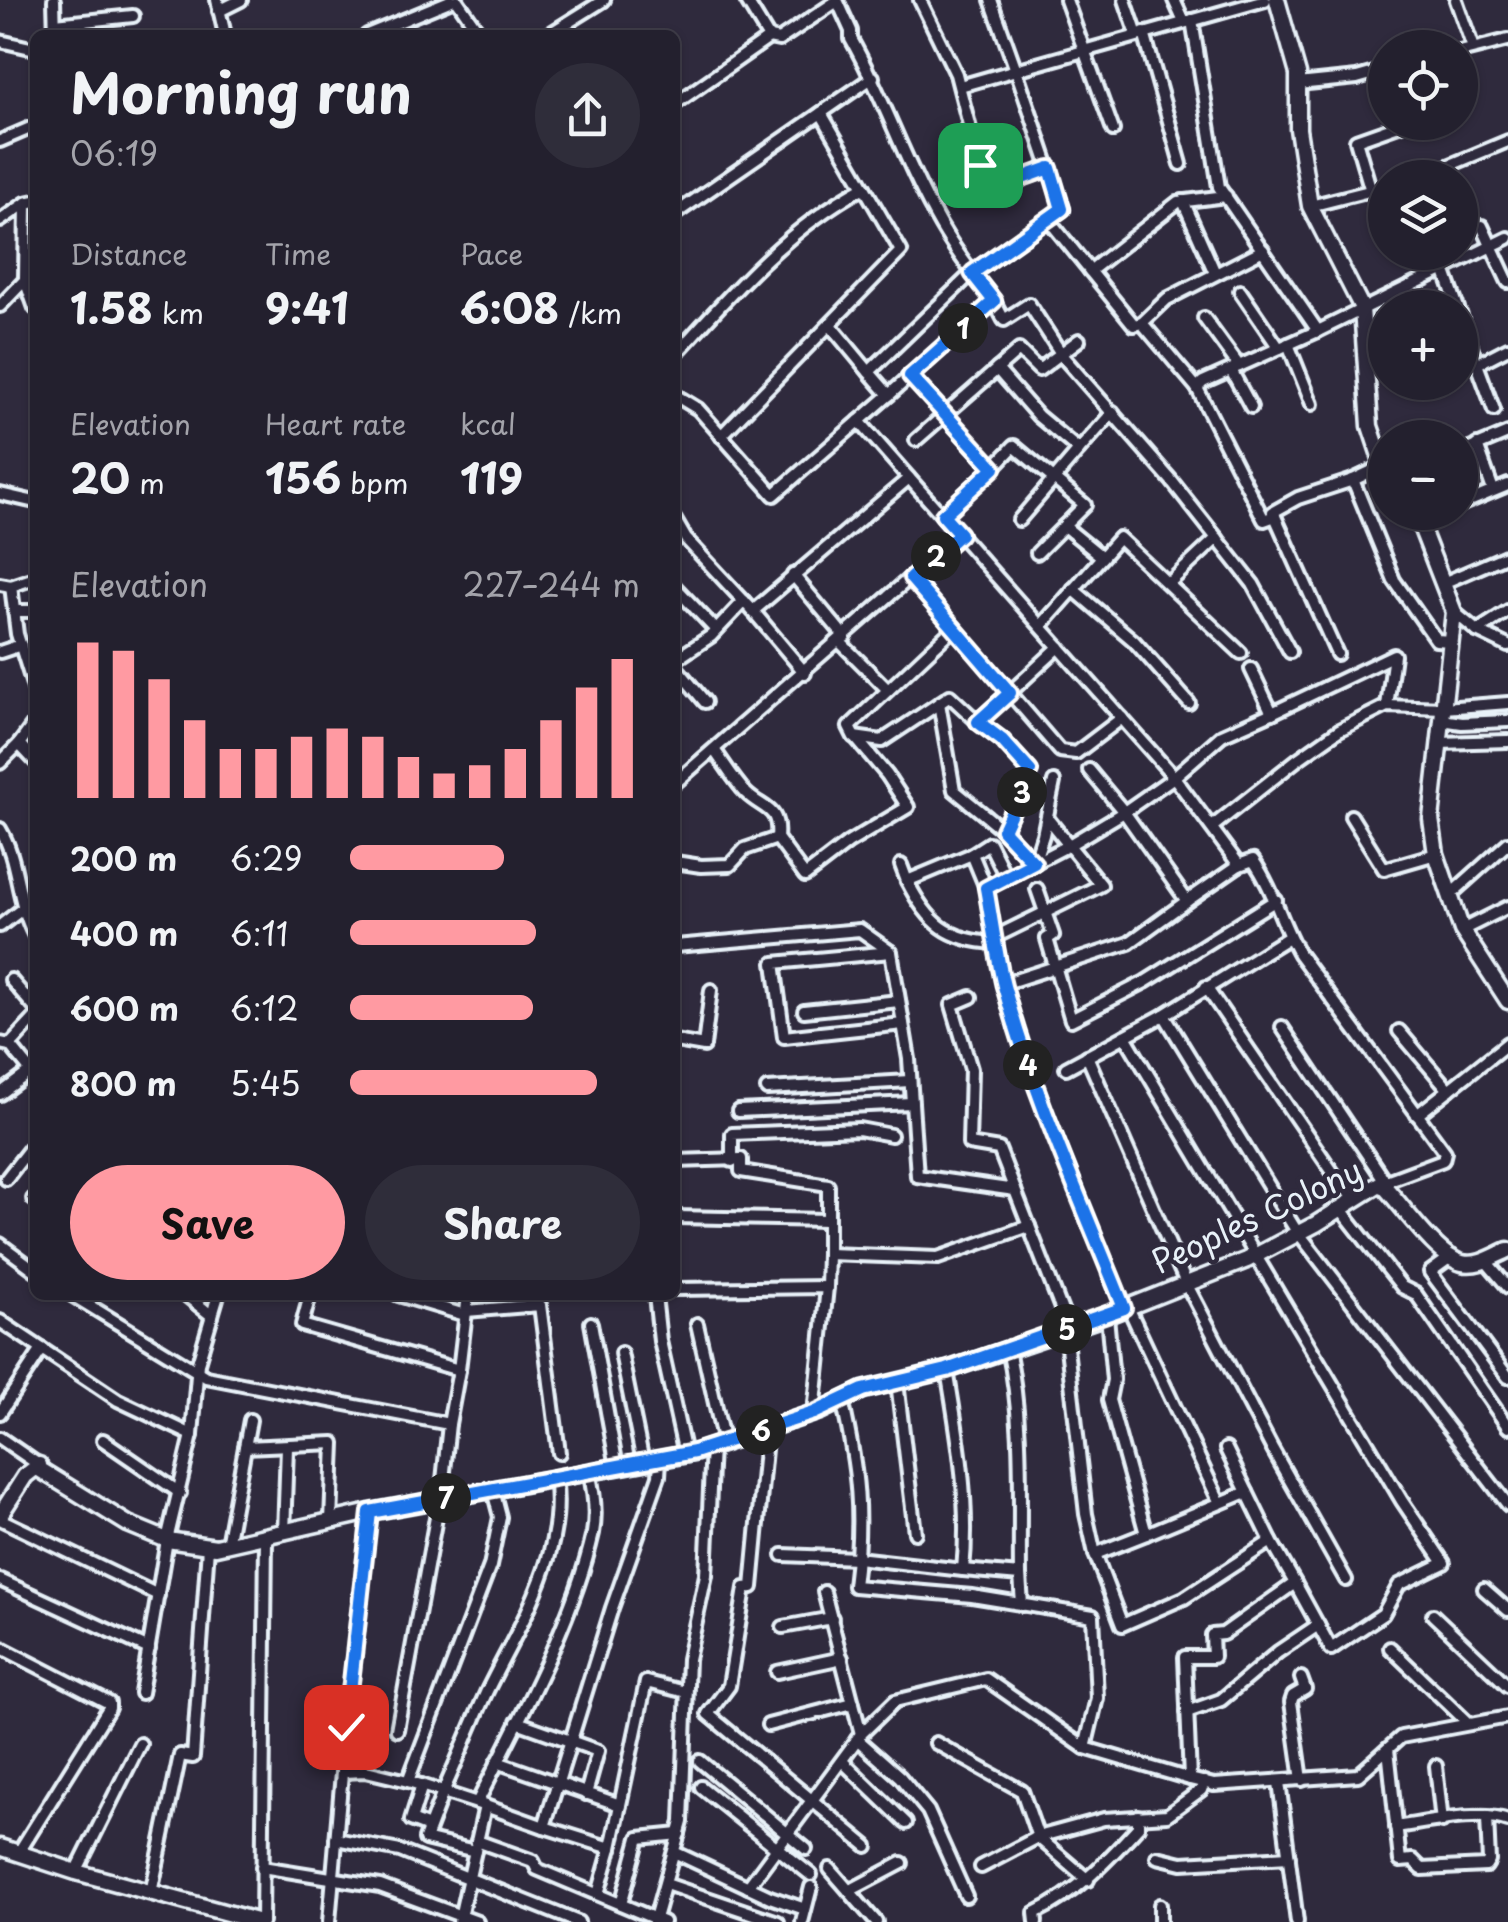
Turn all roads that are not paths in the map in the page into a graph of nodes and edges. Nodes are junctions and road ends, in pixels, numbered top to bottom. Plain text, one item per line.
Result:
1 (54, 0) edge
2 (241, 0) edge
3 (455, 0) edge
4 (604, 0) edge
5 (746, 0) edge
6 (837, 0) edge
7 (920, 0) edge
8 (990, 0) edge
9 (1066, 0) edge
10 (1124, 0) edge
11 (1174, 0) edge
12 (1265, 0) edge
13 (1277, 0) edge
14 (1456, 0) edge
15 (218, 5) edge
16 (133, 16) dead end
17 (1188, 21) junction
18 (55, 30) edge
19 (221, 30) edge
20 (380, 30) edge
21 (477, 30) edge
22 (556, 30) edge
23 (1467, 30) edge
24 (1141, 34) junction
25 (769, 38) junction
26 (1508, 40) edge
27 (0, 41) edge
28 (1478, 47) edge
29 (30, 48) edge
30 (1086, 49) junction
31 (1016, 70) junction
32 (1368, 75) edge
33 (872, 77) junction
34 (1298, 84) junction
35 (960, 86) junction
36 (680, 100) edge
37 (820, 113) junction
38 (30, 128) edge
39 (1113, 130) dead end
40 (1368, 136) edge
41 (0, 141) edge
42 (1508, 141) edge
43 (1462, 160) edge
44 (1181, 164) dead end
45 (1050, 168) junction
46 (1368, 181) edge
47 (864, 187) junction
48 (1368, 192) edge
49 (1226, 196) junction
50 (1183, 201) junction
51 (30, 202) edge
52 (1310, 206) junction
53 (680, 211) edge
54 (1048, 219) junction
55 (0, 221) edge
56 (1482, 226) dead end
57 (1508, 238) edge
58 (1491, 247) junction
59 (1263, 250) junction
60 (1478, 253) edge
61 (1443, 270) edge
62 (1090, 271) junction
63 (972, 273) junction
64 (1216, 273) junction
65 (1508, 282) edge
66 (30, 286) edge
67 (1240, 291) dead end
68 (994, 301) junction
69 (0, 306) edge
70 (1362, 308) junction
71 (1204, 318) dead end
72 (1142, 323) junction
73 (830, 325) junction
74 (1318, 330) junction
75 (1079, 340) dead end
76 (1284, 346) junction
77 (1508, 348) edge
78 (680, 350) edge
79 (1061, 354) junction
80 (1478, 363) edge
81 (1367, 366) joint
82 (1478, 367) edge
83 (1235, 368) junction
84 (997, 369) junction
85 (869, 372) junction
86 (910, 376) junction
87 (1197, 388) junction
88 (889, 395) junction
89 (680, 399) edge
90 (1312, 404) dead end
91 (1251, 406) dead end
92 (1494, 410) dead end
93 (1113, 412) junction
94 (945, 414) junction
95 (1370, 420) edge
96 (859, 421) junction
97 (1508, 433) edge
98 (722, 436) junction
99 (916, 440) dead end
100 (1478, 445) edge
101 (1478, 448) edge
102 (1079, 450) junction
103 (994, 468) junction
104 (1368, 474) edge
105 (910, 478) junction
106 (1054, 479) junction
107 (1354, 480) junction
108 (1508, 485) edge
109 (1493, 490) junction
110 (0, 494) edge
111 (1478, 497) edge
112 (30, 501) edge
113 (943, 515) junction
114 (1275, 516) junction
115 (1019, 520) dead end
116 (1064, 526) junction
117 (680, 529) edge
118 (1422, 530) edge
119 (960, 534) junction
120 (1217, 538) junction
121 (1037, 553) dead end
122 (1508, 555) edge
123 (1102, 557) junction
124 (792, 575) junction
125 (911, 578) junction
126 (1169, 583) junction
127 (1443, 583) junction
128 (6, 585) edge
129 (1073, 589) junction
130 (680, 592) edge
131 (744, 601) junction
132 (14, 611) junction
133 (30, 611) edge
134 (753, 611) junction
135 (1454, 612) junction
136 (1508, 612) edge
137 (1040, 626) junction
138 (954, 628) junction
139 (716, 630) junction
140 (1477, 630) junction
141 (842, 640) junction
142 (1451, 640) junction
143 (21, 645) junction
144 (1508, 646) edge
145 (1060, 647) junction
146 (0, 652) edge
147 (1290, 652) dead end
148 (1241, 653) dead end
149 (1337, 654) dead end
150 (680, 659) edge
151 (1251, 668) dead end
152 (680, 670) edge
153 (805, 673) junction
154 (30, 675) edge
155 (888, 690) junction
156 (1010, 693) junction
157 (705, 702) dead end
158 (1508, 702) edge
159 (1189, 703) dead end
160 (940, 704) junction
161 (1387, 706) junction
162 (1272, 714) junction
163 (1443, 714) junction
164 (1122, 718) junction
165 (1508, 721) edge
166 (978, 722) junction
167 (30, 729) edge
168 (854, 737) junction
169 (1508, 741) edge
170 (19, 744) junction
171 (1440, 744) junction
172 (714, 751) junction
173 (30, 755) edge
174 (0, 763) edge
175 (1089, 770) dead end
176 (1174, 778) junction
177 (680, 779) edge
178 (1054, 782) dead end
179 (1124, 812) junction
180 (1351, 816) dead end
181 (1047, 818) junction
182 (1212, 827) junction
183 (0, 829) edge
184 (1003, 830) junction
185 (777, 838) junction
186 (1508, 843) edge
187 (1069, 846) junction
188 (11, 851) junction
189 (972, 854) junction
190 (1436, 854) junction
191 (0, 858) edge
192 (680, 863) edge
193 (1034, 863) junction
194 (1239, 864) junction
195 (901, 865) dead end
196 (1006, 878) junction
197 (907, 882) junction
198 (986, 888) junction
199 (1037, 889) dead end
200 (1450, 895) junction
201 (1186, 900) junction
202 (1276, 900) junction
203 (1508, 907) edge
204 (22, 909) junction
205 (1045, 912) junction
206 (0, 926) edge
207 (30, 926) edge
208 (1462, 930) junction
209 (1289, 937) junction
210 (995, 940) junction
211 (680, 946) edge
212 (890, 952) junction
213 (1056, 968) junction
214 (11, 980) dead end
215 (1004, 984) junction
216 (1206, 986) junction
217 (711, 990) dead end
218 (971, 997) dead end
219 (899, 1001) junction
220 (30, 1002) edge
221 (1508, 1002) edge
222 (804, 1011) dead end
223 (1164, 1014) junction
224 (30, 1022) edge
225 (903, 1024) junction
226 (1282, 1027) dead end
227 (1399, 1031) dead end
228 (1125, 1036) junction
229 (680, 1042) edge
230 (5, 1044) edge
231 (1508, 1044) edge
232 (1086, 1056) junction
233 (1066, 1068) dead end
234 (30, 1071) edge
235 (30, 1076) edge
236 (910, 1081) junction
237 (767, 1089) dead end
238 (1449, 1090) junction
239 (0, 1094) edge
240 (912, 1103) junction
241 (738, 1111) dead end
242 (1417, 1114) junction
243 (891, 1134) dead end
244 (30, 1148) edge
245 (680, 1162) edge
246 (732, 1162) junction
247 (6, 1179) dead end
248 (1383, 1182) junction
249 (1015, 1190) junction
250 (1355, 1199) junction
251 (1340, 1208) junction
252 (680, 1217) edge
253 (828, 1220) junction
254 (1029, 1226) junction
255 (1300, 1232) junction
256 (0, 1244) edge
257 (1508, 1250) edge
258 (828, 1254) junction
259 (1255, 1256) junction
260 (1452, 1256) junction
261 (1485, 1260) junction
262 (30, 1266) edge
263 (1186, 1283) junction
264 (827, 1287) junction
265 (1508, 1287) edge
266 (680, 1289) edge
267 (80, 1300) edge
268 (192, 1300) edge
269 (218, 1300) edge
270 (309, 1300) edge
271 (417, 1300) edge
272 (467, 1300) edge
273 (656, 1300) edge
274 (1126, 1308) junction
275 (466, 1313) junction
276 (212, 1316) junction
277 (1107, 1316) junction
278 (0, 1321) edge
279 (591, 1324) dead end
280 (697, 1324) dead end
281 (1067, 1329) junction
282 (1008, 1349) junction
283 (42, 1350) junction
284 (620, 1353) dead end
285 (197, 1370) junction
286 (459, 1370) junction
287 (947, 1370) junction
288 (1508, 1377) edge
289 (896, 1382) junction
290 (842, 1400) junction
291 (0, 1413) edge
292 (814, 1413) junction
293 (250, 1420) dead end
294 (449, 1424) junction
295 (1508, 1427) edge
296 (767, 1428) junction
297 (192, 1435) junction
298 (0, 1438) edge
299 (103, 1440) dead end
300 (718, 1444) junction
301 (245, 1447) junction
302 (287, 1447) junction
303 (1226, 1449) dead end
304 (559, 1453) dead end
305 (685, 1454) junction
306 (660, 1459) junction
307 (644, 1462) junction
308 (39, 1465) junction
309 (617, 1467) junction
310 (589, 1472) junction
311 (555, 1478) junction
312 (493, 1490) junction
313 (1247, 1492) junction
314 (180, 1493) junction
315 (439, 1500) junction
316 (1220, 1503) junction
317 (1508, 1505) edge
318 (370, 1512) junction
319 (0, 1517) edge
320 (330, 1522) junction
321 (284, 1533) junction
322 (915, 1534) dead end
323 (1146, 1534) junction
324 (266, 1537) junction
325 (167, 1540) junction
326 (1271, 1541) junction
327 (227, 1544) junction
328 (208, 1547) junction
329 (1095, 1554) junction
330 (783, 1556) dead end
331 (858, 1558) junction
332 (962, 1570) junction
333 (1020, 1575) junction
334 (0, 1580) edge
335 (1346, 1580) dead end
336 (1295, 1584) junction
337 (1484, 1589) dead end
338 (824, 1592) dead end
339 (158, 1595) junction
340 (1022, 1605) junction
341 (1508, 1610) edge
342 (1433, 1616) dead end
343 (832, 1618) junction
344 (1318, 1626) junction
345 (783, 1628) dead end
346 (0, 1646) edge
347 (1390, 1648) dead end
348 (149, 1649) junction
349 (842, 1658) junction
350 (777, 1672) dead end
351 (1301, 1678) dead end
352 (1508, 1686) edge
353 (686, 1692) junction
354 (141, 1694) dead end
355 (853, 1703) junction
356 (1187, 1712) junction
357 (1508, 1716) edge
358 (517, 1722) junction
359 (1468, 1723) junction
360 (768, 1725) dead end
361 (397, 1730) dead end
362 (859, 1736) junction
363 (571, 1739) junction
364 (936, 1743) dead end
365 (140, 1744) dead end
366 (1085, 1748) junction
367 (1388, 1748) junction
368 (700, 1761) dead end
369 (842, 1761) junction
370 (497, 1762) junction
371 (1436, 1766) dead end
372 (342, 1772) junction
373 (894, 1772) junction
374 (1190, 1780) junction
375 (1302, 1780) junction
376 (408, 1781) junction
377 (1204, 1782) junction
378 (1280, 1782) junction
379 (557, 1784) junction
380 (422, 1786) junction
381 (702, 1787) dead end
382 (874, 1790) junction
383 (444, 1792) junction
384 (586, 1794) junction
385 (814, 1800) junction
386 (481, 1804) junction
387 (620, 1805) junction
388 (1138, 1816) junction
389 (1487, 1818) junction
390 (1508, 1821) edge
391 (1442, 1822) junction
392 (906, 1823) dead end
393 (1396, 1826) junction
394 (430, 1827) junction
395 (544, 1828) junction
396 (679, 1834) junction
397 (788, 1835) junction
398 (614, 1836) junction
399 (1038, 1837) junction
400 (639, 1838) junction
401 (336, 1839) junction
402 (476, 1846) junction
403 (866, 1846) dead end
404 (0, 1847) edge
405 (611, 1848) junction
406 (806, 1849) dead end
407 (776, 1850) junction
408 (20, 1852) junction
409 (674, 1852) junction
410 (1157, 1857) dead end
411 (1288, 1857) junction
412 (902, 1863) dead end
413 (982, 1866) dead end
414 (262, 1867) junction
415 (830, 1869) dead end
416 (76, 1872) junction
417 (469, 1877) junction
418 (333, 1878) junction
419 (1088, 1880) junction
420 (666, 1884) junction
421 (748, 1887) junction
422 (850, 1892) junction
423 (151, 1893) junction
424 (598, 1894) junction
425 (966, 1896) dead end
426 (622, 1904) junction
427 (1160, 1905) dead end
428 (805, 1909) junction
429 (459, 1919) edge
430 (658, 1921) edge
431 (261, 1922) edge
432 (329, 1922) edge
433 (477, 1922) edge
434 (578, 1922) edge
435 (778, 1922) edge
436 (802, 1922) edge
437 (876, 1922) edge
438 (1036, 1922) edge
439 (1160, 1922) edge
440 (1298, 1922) edge

1 - 18 street
2 - 15 street
3 - 20 street
3 - 21 street
4 - 22 street
5 - 25 street
6 - 25 street
6 - 33 street
7 - 35 street
8 - 31 street
9 - 30 street
10 - 24 street
11 - 17 street
12 - 17 street
13 - 34 street
14 - 23 street
15 - 19 street
16 - 18 street
17 - 24 street
17 - 49 street
24 - 30 street
24 - 44 street
25 - 36 street
26 - 28 street
27 - 29 street
30 - 31 street
30 - 39 street
31 - 35 street
31 - 45 street
32 - 34 street
33 - 37 street
33 - 63 street
34 - 52 street
35 - 45 street
37 - 47 street
37 - 53 street
38 - 41 street
40 - 46 street
42 - 43 street
45 - 54 street
47 - 73 street
47 - 78 street
48 - 52 street
49 - 50 street
49 - 59 street
50 - 62 street
50 - 64 street
51 - 55 street
51 - 66 street
52 - 70 street
54 - 62 street
54 - 63 street
56 - 58 street
57 - 58 street
58 - 60 street
58 - 65 street
59 - 64 street
59 - 74 street
61 - 70 street
62 - 72 street
63 - 68 street
63 - 85 street
64 - 72 street
66 - 69 street
67 - 76 street
68 - 79 street
68 - 86 street
70 - 74 street
70 - 81 street
71 - 83 street
72 - 87 street
73 - 85 street
73 - 98 street
74 - 76 street
75 - 79 street
76 - 83 street
76 - 90 street
77 - 80 street
79 - 84 street
79 - 93 street
81 - 95 street
82 - 92 street
83 - 87 street
83 - 91 street
84 - 94 street
84 - 102 street
85 - 88 street
86 - 88 street
86 - 94 street
87 - 114 street
88 - 96 street
89 - 98 street
93 - 102 street
93 - 120 street
94 - 99 street
94 - 103 street
96 - 98 street
96 - 105 street
97 - 100 street
101 - 109 street
102 - 106 street
103 - 106 street
103 - 113 street
104 - 107 street
105 - 113 street
105 - 124 street
106 - 115 street
106 - 116 street
107 - 114 street
107 - 142 street
108 - 109 street
109 - 111 street
110 - 112 street
113 - 119 street
114 - 149 street
116 - 121 street
116 - 123 street
117 - 131 street
118 - 127 street
119 - 125 street
119 - 137 street
120 - 126 street
120 - 147 street
122 - 127 street
123 - 126 street
123 - 129 street
124 - 134 street
124 - 141 street
125 - 138 street
125 - 141 street
126 - 148 street
127 - 135 street
128 - 132 street
129 - 137 street
129 - 159 street
130 - 139 street
131 - 134 street
131 - 139 street
132 - 133 street
132 - 143 street
134 - 153 street
135 - 140 street
135 - 142 street
136 - 140 street
137 - 145 street
138 - 155 street
138 - 156 street
139 - 150 street
140 - 144 street
141 - 153 street
141 - 155 street
142 - 163 street
143 - 146 street
143 - 154 street
145 - 156 street
145 - 164 street
151 - 162 street
152 - 157 street
153 - 172 street
155 - 168 street
156 - 164 street
156 - 166 street
158 - 163 street
160 - 166 street
160 - 168 street
160 - 184 street
161 - 162 street
161 - 163 street
161 - 182 street
162 - 176 street
163 - 165 street
163 - 171 street
164 - 176 street
166 - 184 street
167 - 170 street
168 - 185 street
169 - 171 street
170 - 173 street
170 - 174 street
171 - 190 street
172 - 177 street
172 - 185 street
175 - 179 street
176 - 179 street
176 - 182 street
178 - 181 street
179 - 187 street
179 - 201 street
180 - 190 street
181 - 187 street
181 - 193 street
182 - 194 street
183 - 188 street
184 - 193 street
185 - 192 street
186 - 200 street
187 - 193 street
187 - 205 street
188 - 191 street
188 - 204 street
189 - 196 street
189 - 197 street
189 - 198 street
190 - 200 street
193 - 196 street
194 - 201 street
194 - 202 street
195 - 197 street
196 - 198 street
197 - 210 street
198 - 210 street
199 - 205 street
200 - 208 street
201 - 213 street
202 - 209 street
202 - 213 street
203 - 208 street
204 - 206 street
204 - 207 street
205 - 210 street
205 - 213 street
208 - 221 street
209 - 216 street
209 - 242 street
210 - 215 street
211 - 212 street
212 - 219 street
212 - 225 street
213 - 215 street
214 - 220 street
215 - 274 street
216 - 223 street
216 - 250 street
217 - 229 street
218 - 249 street
219 - 222 street
219 - 225 street
223 - 228 street
223 - 255 street
224 - 230 street
225 - 236 street
226 - 248 street
227 - 238 street
228 - 232 street
228 - 259 street
230 - 234 street
231 - 238 street
232 - 233 street
232 - 263 street
235 - 239 street
236 - 237 street
236 - 240 street
238 - 242 street
240 - 241 street
240 - 249 street
242 - 248 street
243 - 246 street
244 - 247 street
245 - 246 street
246 - 253 street
248 - 250 street, Peoples Colony
248 - 260 street, Peoples Colony
249 - 254 street
250 - 251 street, Peoples Colony
251 - 255 street, Peoples Colony
251 - 295 street
252 - 253 street
253 - 258 street
254 - 258 street
254 - 281 street
255 - 259 street, Peoples Colony
255 - 317 street
256 - 262 street
257 - 261 street
258 - 264 street
259 - 263 street, Peoples Colony
259 - 344 street
260 - 261 street
260 - 288 street
261 - 265 street
263 - 274 street, Peoples Colony
263 - 335 street
264 - 266 street
264 - 292 street
267 - 285 street
268 - 276 street
269 - 276 street
270 - 286 street
271 - 275 street
272 - 275 street
273 - 305 street
274 - 277 street, Peoples Colony
274 - 316 street
275 - 286 street
275 - 304 street
276 - 285 street
277 - 281 street, Peoples Colony
277 - 323 street
278 - 283 street
279 - 309 street
280 - 300 street
281 - 282 street, Peoples Colony
281 - 329 street
282 - 287 street, Peoples Colony
282 - 333 street
283 - 291 street
283 - 297 street
284 - 307 street
285 - 294 street
285 - 297 street
286 - 294 street
287 - 289 street, Peoples Colony
287 - 332 street
289 - 290 street, Peoples Colony
289 - 322 street
290 - 292 street, Peoples Colony
290 - 331 street
292 - 296 street, Peoples Colony
293 - 301 street
294 - 315 street
296 - 300 street, Peoples Colony
296 - 385 street
297 - 314 street
298 - 308 street
299 - 314 street
300 - 305 street, Peoples Colony
300 - 353 street
301 - 302 street
301 - 327 street
302 - 320 street
302 - 321 street
303 - 313 street
305 - 306 street, Peoples Colony
306 - 307 street, Peoples Colony
306 - 363 street
307 - 309 street, Peoples Colony
308 - 319 street
308 - 325 street, Peoples Colony
309 - 310 street, Peoples Colony
310 - 311 street, Peoples Colony
310 - 358 street
311 - 312 street, Peoples Colony
311 - 383 street
312 - 315 street, Peoples Colony
312 - 376 street
313 - 316 street
313 - 326 street
314 - 325 street
315 - 318 street, Peoples Colony
315 - 361 street
316 - 323 street
318 - 320 street, Peoples Colony
318 - 372 street
319 - 339 street
320 - 321 street, Peoples Colony
321 - 324 street, Peoples Colony
323 - 329 street
324 - 327 street, Peoples Colony
324 - 414 street
325 - 328 street, Peoples Colony
325 - 339 street
326 - 329 street
326 - 336 street
327 - 328 street, Peoples Colony
328 - 423 street
330 - 331 street
331 - 332 street
331 - 340 street
332 - 333 street
333 - 340 street
334 - 348 street
336 - 344 street
336 - 356 street
337 - 341 street
338 - 343 street
339 - 348 street
340 - 366 street
342 - 352 street
343 - 345 street
343 - 349 street
344 - 356 street
346 - 408 street
347 - 359 street
348 - 354 street
349 - 350 street
349 - 355 street
351 - 375 street
353 - 387 street
353 - 396 street
355 - 360 street
355 - 362 street
356 - 374 street
357 - 359 street
358 - 363 street
358 - 370 street
359 - 367 street
362 - 366 street
362 - 369 street
362 - 373 street
363 - 379 street
363 - 384 street
364 - 399 street
365 - 416 street
366 - 374 street
367 - 375 street
367 - 393 street
368 - 397 street
369 - 382 street
369 - 385 street
370 - 379 street
370 - 386 street
371 - 391 street
372 - 376 street
372 - 401 street
373 - 382 street
373 - 425 street
374 - 377 street
375 - 378 street
376 - 380 street
377 - 378 street
377 - 388 street
378 - 411 street
379 - 384 street
379 - 395 street
380 - 383 street
380 - 394 street
381 - 407 street
382 - 392 street
383 - 386 street
383 - 394 street
384 - 387 street
385 - 397 street
385 - 403 street
386 - 395 street
386 - 402 street
387 - 398 street
388 - 399 street
388 - 419 street
389 - 390 street
389 - 391 street
389 - 393 street
391 - 393 street
394 - 402 street
395 - 405 street
396 - 400 street
396 - 409 street
397 - 406 street
397 - 407 street
398 - 400 street
398 - 405 street
399 - 413 street
399 - 419 street
400 - 426 street
401 - 417 street
401 - 418 street
402 - 417 street
402 - 424 street
404 - 408 street
405 - 424 street
407 - 421 street
407 - 428 street
408 - 416 street
409 - 420 street
409 - 421 street
410 - 411 street
411 - 440 street
412 - 422 street
414 - 418 street
414 - 431 street
415 - 422 street
416 - 423 street
417 - 429 street
417 - 434 street
418 - 429 street
418 - 432 street
419 - 438 street
420 - 430 street
420 - 435 street
421 - 428 street
422 - 437 street
423 - 431 street
424 - 426 street
426 - 430 street
427 - 439 street
428 - 436 street
429 - 433 street

